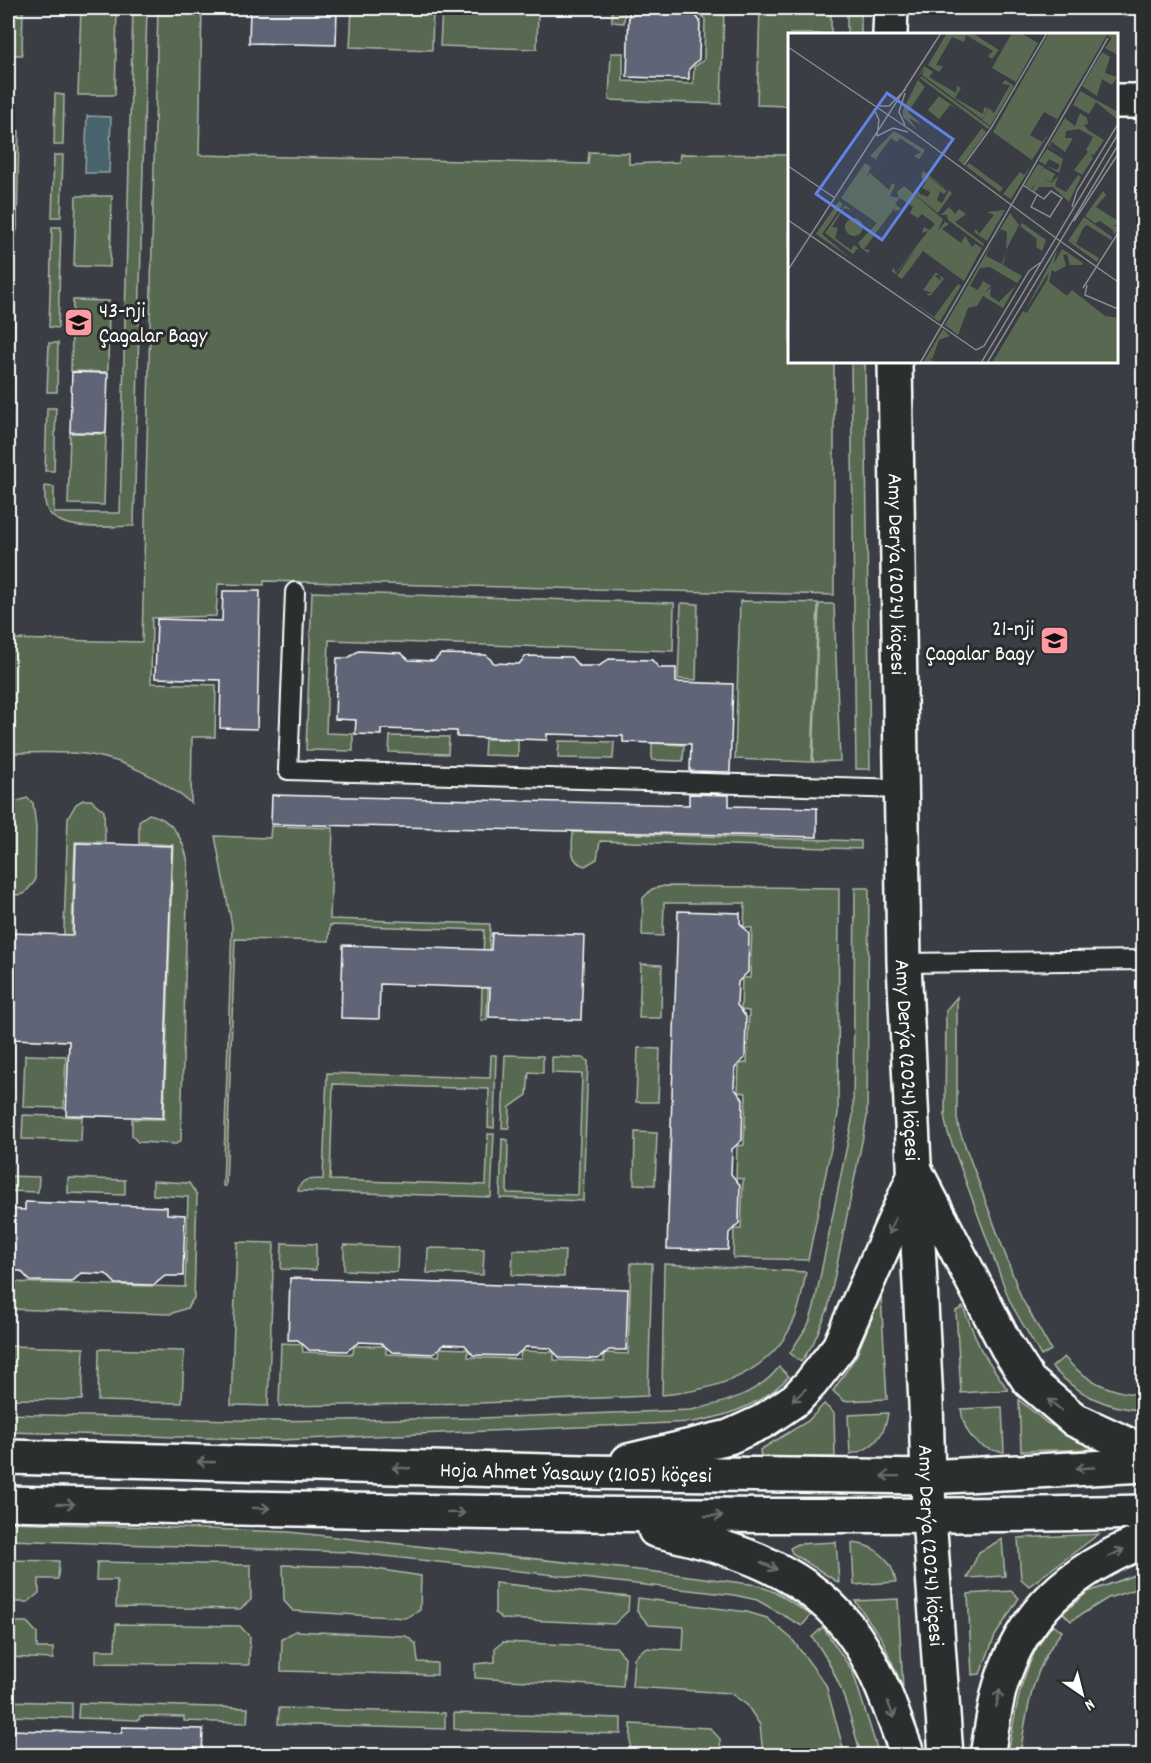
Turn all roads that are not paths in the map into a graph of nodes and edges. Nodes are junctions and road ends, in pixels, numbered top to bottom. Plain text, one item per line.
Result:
1 (891, 8) edge
2 (891, 33) edge
3 (1118, 101) edge
4 (1143, 101) edge
5 (895, 363) edge
6 (295, 592) dead end
7 (902, 789) junction
8 (1143, 960) edge
9 (904, 963) junction
10 (916, 1172) junction
11 (1143, 1452) edge
12 (8, 1457) edge
13 (1143, 1465) edge
14 (584, 1473) junction
15 (928, 1477) junction
16 (8, 1503) edge
17 (1143, 1512) edge
18 (592, 1516) junction
19 (929, 1517) junction
20 (1143, 1541) edge
21 (908, 1755) edge
22 (946, 1755) edge
23 (987, 1755) edge

1 - 2 main road
3 - 4 main road
5 - 7 main road, Amy Derýa (2024) köçesi
6 - 7 lane
7 - 9 main road, Amy Derýa (2024) köçesi
8 - 9 lane
9 - 10 main road, Amy Derýa (2024) köçesi
11 -> 10 main road
10 -> 14 main road
10 - 15 main road, Amy Derýa (2024) köçesi
14 -> 12 main road, Hoja Ahmet Ýasawy (2105) köçesi
13 -> 15 main road, Hoja Ahmet Ýasawy (2105) köçesi
15 -> 14 main road, Hoja Ahmet Ýasawy (2105) köçesi
15 - 19 main road, Amy Derýa (2024) köçesi
16 -> 18 main road, Hoja Ahmet Ýasawy (2105) köçesi
17 - 19 main road, Hoja Ahmet Ýasawy (2105) köçesi
18 -> 19 main road, Hoja Ahmet Ýasawy (2105) köçesi
18 -> 21 main road
19 - 22 main road, Amy Derýa (2024) köçesi
23 -> 20 main road

